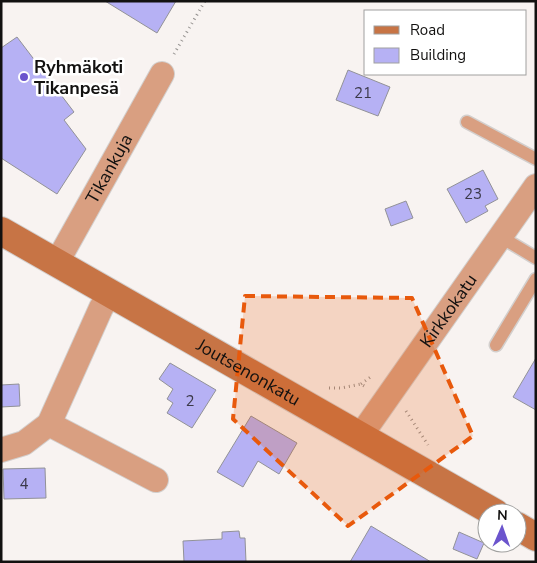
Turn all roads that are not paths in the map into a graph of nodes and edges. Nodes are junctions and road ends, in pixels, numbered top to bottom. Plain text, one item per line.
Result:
1 (162, 74) road end
2 (466, 122) dead end
3 (536, 159) edge
4 (536, 186) edge
5 (1, 231) edge
6 (501, 236) junction
7 (536, 258) edge
8 (56, 264) junction
9 (536, 279) edge
10 (110, 294) junction
11 (496, 345) dead end
12 (49, 424) junction
13 (361, 434) junction
14 (1, 450) edge
15 (156, 480) dead end
16 (478, 503) edge

1 - 8 street, Tikankuja
2 - 3 lane
4 - 6 street, Kirkkokatu
5 - 8 main road, Joutsenonkatu
6 - 7 lane
6 - 13 street, Kirkkokatu
8 - 10 main road, Joutsenonkatu
9 - 11 lane
10 - 12 street
10 - 13 main road, Joutsenonkatu
12 - 14 street
12 - 15 street
13 - 16 main road, Joutsenonkatu

